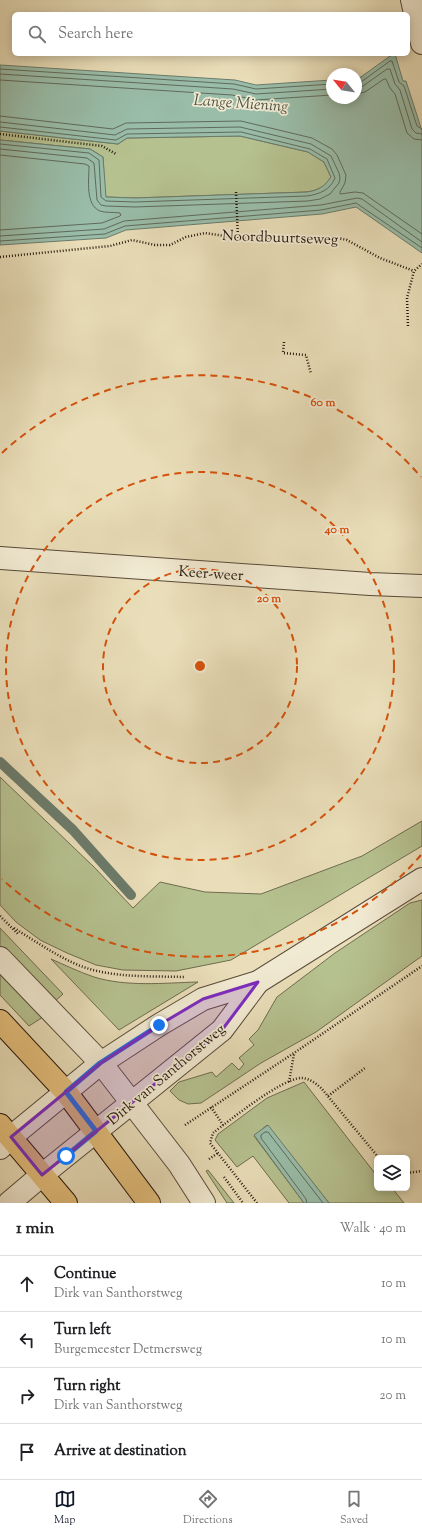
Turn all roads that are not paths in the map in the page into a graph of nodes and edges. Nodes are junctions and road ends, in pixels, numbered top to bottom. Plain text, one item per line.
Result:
1 (412, 0) edge
2 (422, 42) edge
3 (0, 558) edge
4 (422, 586) edge
5 (422, 879) edge
6 (0, 958) edge
7 (258, 982) junction
8 (0, 1021) edge
9 (100, 1063) junction
10 (66, 1092) junction
11 (132, 1103) junction
12 (96, 1131) junction
13 (4, 1137) edge
14 (42, 1175) junction
15 (9, 1203) edge
16 (66, 1203) edge
17 (149, 1203) edge
18 (204, 1203) edge

1 - 2 street
3 - 4 street, Keer-weer
5 - 7 street, Dirk van Santhorstweg
6 - 9 street
7 - 9 street, Dirk van Santhorstweg
7 - 11 street, Dirk van Santhorstweg
8 - 10 main road
9 - 10 street, Dirk van Santhorstweg
9 - 11 street
10 - 12 main road
10 - 13 street, Dirk van Santhorstweg
11 - 12 street, Dirk van Santhorstweg
11 - 18 street
12 - 14 street, Dirk van Santhorstweg
12 - 17 main road
13 - 14 main road
14 - 15 street, Dirk van Santhorstweg
14 - 16 main road

